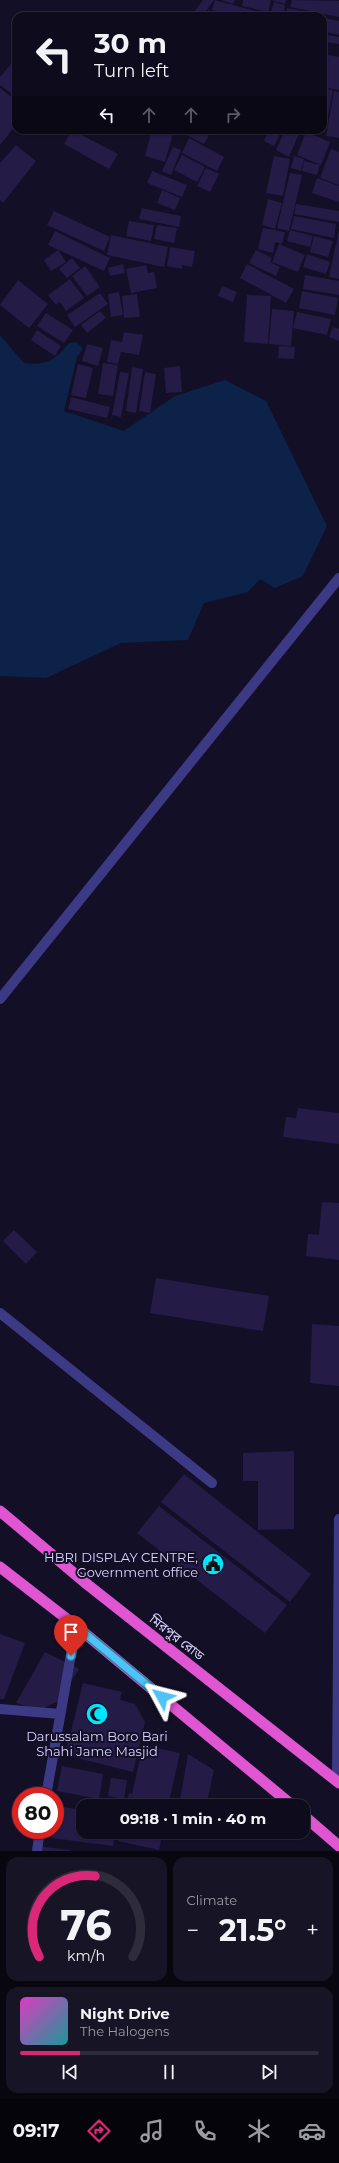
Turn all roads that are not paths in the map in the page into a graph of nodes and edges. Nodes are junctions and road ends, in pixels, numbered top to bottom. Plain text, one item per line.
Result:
1 (339, 578) edge
2 (0, 999) edge
3 (0, 1313) edge
4 (212, 1483) dead end
5 (0, 1511) edge
6 (339, 1519) edge
7 (0, 1567) edge
8 (76, 1626) junction
9 (0, 1708) edge
10 (60, 1714) junction
11 (338, 1782) edge
12 (48, 1787) edge
13 (285, 1799) edge
14 (310, 1821) edge
15 (39, 1839) edge
16 (339, 1846) edge
17 (37, 1851) edge

1 - 2 street
3 - 4 street
5 - 11 highway, মিরপুর রোড
6 - 11 street
7 - 8 highway
8 - 10 street
8 - 13 highway
9 - 10 street
10 - 12 street
14 - 16 highway
15 - 17 street

